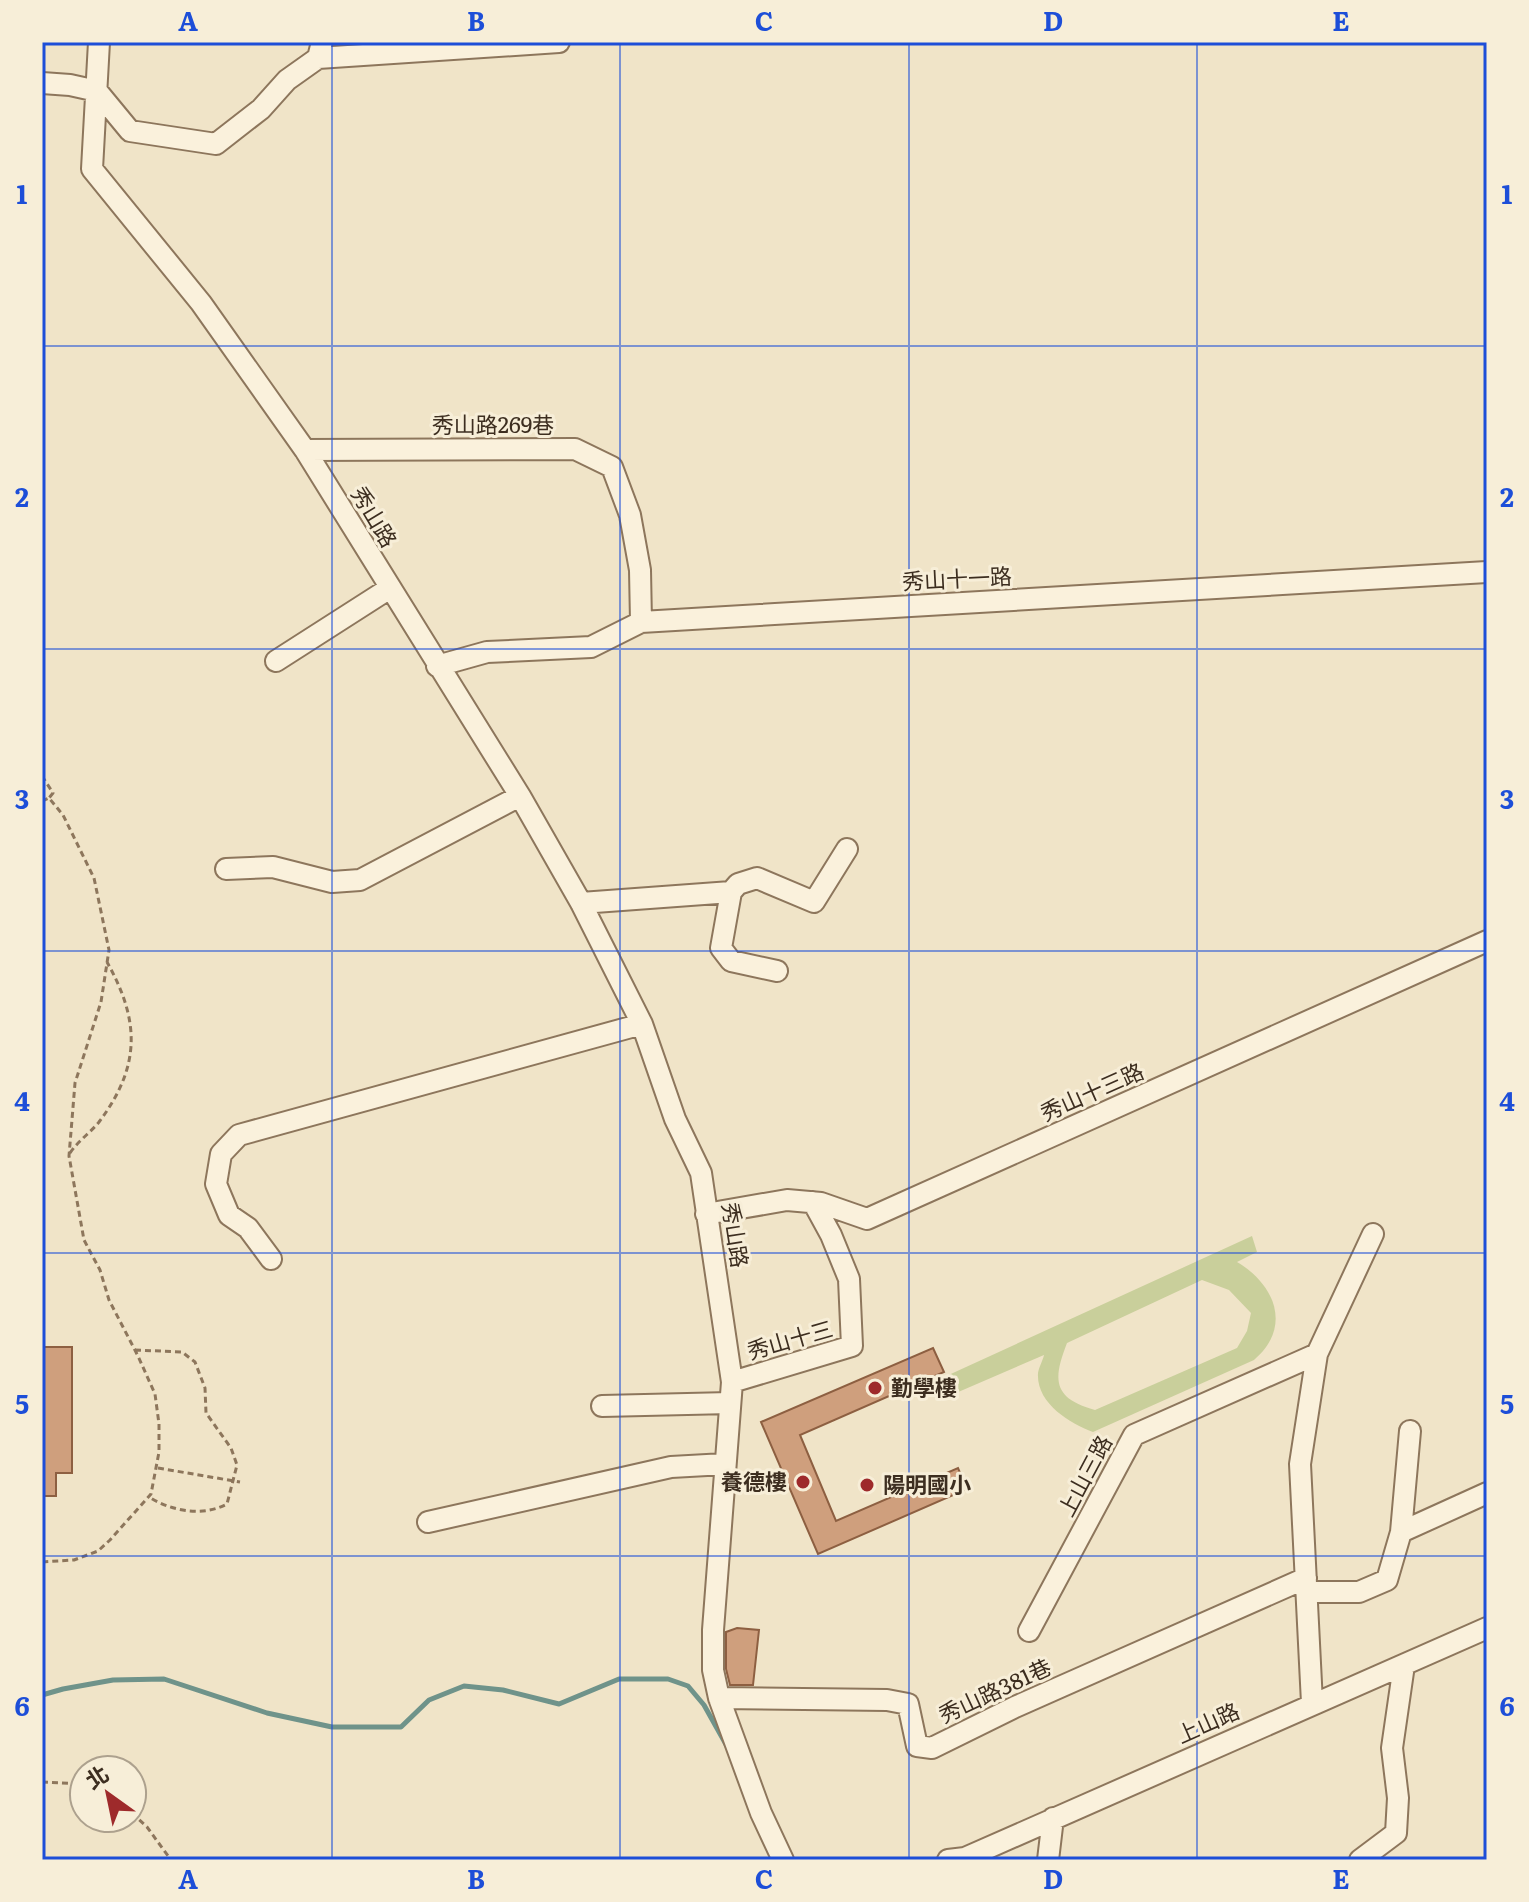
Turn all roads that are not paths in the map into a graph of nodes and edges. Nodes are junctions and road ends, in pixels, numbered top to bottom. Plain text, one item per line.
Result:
1 (99, 42) edge
2 (559, 42) edge
3 (320, 50) edge
4 (42, 83) edge
5 (97, 91) junction
6 (305, 450) junction
7 (1487, 572) edge
8 (390, 588) junction
9 (641, 622) junction
10 (276, 661) dead end
11 (437, 666) junction
12 (520, 796) junction
13 (847, 849) dead end
14 (226, 869) dead end
15 (731, 892) junction
16 (581, 903) junction
17 (1487, 941) edge
18 (777, 971) dead end
19 (642, 1024) junction
20 (813, 1202) junction
21 (706, 1214) junction
22 (1373, 1234) dead end
23 (271, 1259) dead end
24 (1317, 1354) junction
25 (732, 1382) junction
26 (730, 1403) junction
27 (602, 1406) dead end
28 (1410, 1431) dead end
29 (725, 1464) junction
30 (1487, 1493) edge
31 (428, 1522) dead end
32 (1401, 1532) junction
33 (1306, 1585) junction
34 (1487, 1628) edge
35 (1029, 1631) dead end
36 (1404, 1665) junction
37 (719, 1698) junction
38 (1312, 1703) junction
39 (1053, 1818) junction
40 (783, 1860) edge
41 (948, 1860) edge
42 (1048, 1860) edge
43 (1360, 1860) edge

1 - 5 street, 秀山路
2 - 3 street
3 - 5 street
4 - 5 street
5 - 6 street, 秀山路
6 - 8 street, 秀山路
6 - 9 street, 秀山路269巷
7 - 9 street, 秀山十一路
8 - 10 street
8 - 11 street, 秀山路
9 - 11 street, 秀山十一路
11 - 12 street, 秀山路
12 - 14 street
12 - 16 street, 秀山路
13 - 15 street
15 - 16 street
15 - 18 street
16 - 19 street, 秀山路
17 - 20 street, 秀山十三路
19 - 21 street, 秀山路
19 - 23 street
20 - 21 street, 秀山十三路
20 - 25 street, 秀山十三
21 - 25 street, 秀山路
22 - 24 street
24 - 33 street
24 - 35 street, 上山三路
25 - 26 street, 秀山路
26 - 27 street
26 - 29 street, 秀山路
28 - 32 street
29 - 31 street
29 - 37 street, 秀山路
30 - 32 street
32 - 33 street
33 - 37 street, 秀山路381巷
33 - 38 street
34 - 36 street, 上山路
36 - 38 street, 上山路
36 - 43 street
37 - 40 street, 秀山路
38 - 39 street, 上山路
39 - 41 street, 上山路
39 - 42 street

